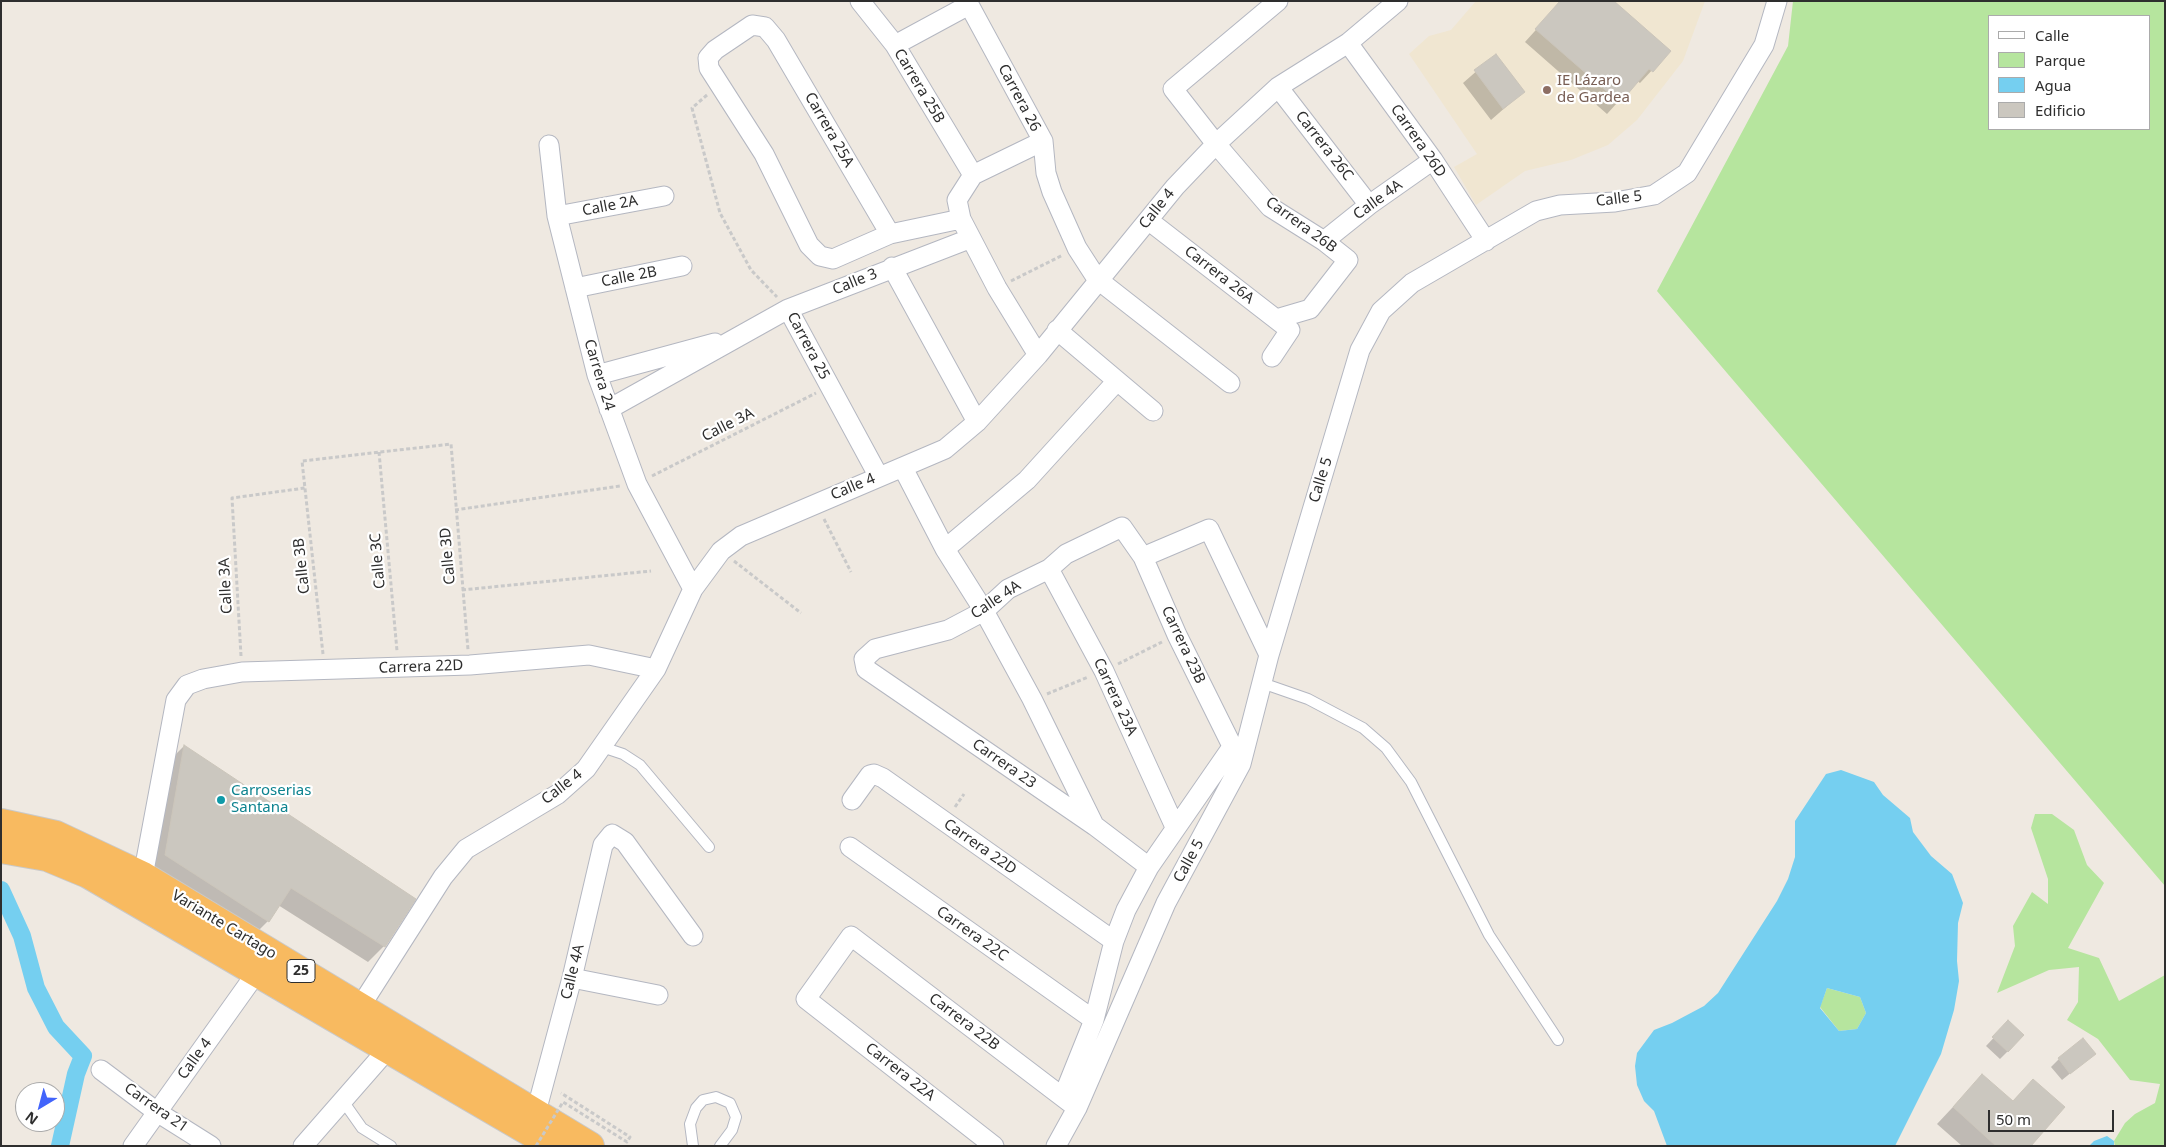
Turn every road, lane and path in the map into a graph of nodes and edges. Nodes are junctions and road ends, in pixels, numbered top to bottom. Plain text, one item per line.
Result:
1 (860, 1) edge
2 (1278, 1) edge
3 (1398, 1) edge
4 (1777, 1) edge
5 (968, 3) edge
6 (1348, 43) junction
7 (895, 45) junction
8 (1278, 87) junction
9 (692, 108) dead end
10 (1043, 141) junction
11 (1216, 144) junction
12 (549, 145) dead end
13 (1433, 160) junction
14 (973, 175) junction
15 (664, 196) dead end
16 (1369, 205) junction
17 (557, 216) junction
18 (961, 219) junction
19 (1148, 220) junction
20 (890, 234) junction
21 (970, 239) junction
22 (1324, 241) junction
23 (1486, 241) junction
24 (1077, 248) junction
25 (682, 266) dead end
26 (892, 267) junction
27 (1097, 279) junction
28 (575, 288) junction
29 (997, 288) junction
30 (788, 308) junction
31 (1283, 325) junction
32 (1057, 330) junction
33 (745, 334) junction
34 (1038, 355) junction
35 (1272, 357) dead end
36 (597, 375) junction
37 (1116, 382) junction
38 (1230, 383) dead end
39 (829, 386) junction
40 (609, 409) junction
41 (1152, 411) dead end
42 (977, 422) junction
43 (379, 452) junction
44 (903, 468) junction
45 (879, 477) junction
46 (637, 484) junction
47 (305, 488) junction
48 (816, 503) junction
49 (455, 510) junction
50 (1122, 527) joint
51 (945, 549) junction
52 (721, 551) junction
53 (1144, 557) junction
54 (1049, 569) junction
55 (650, 571) dead end
56 (851, 572) dead end
57 (693, 589) junction
58 (462, 590) junction
59 (984, 611) junction
60 (801, 613) dead end
61 (1269, 655) junction
62 (864, 659) joint
63 (470, 665) junction
64 (399, 668) junction
65 (656, 669) junction
66 (325, 670) junction
67 (242, 672) junction
68 (1262, 683) junction
69 (602, 747) junction
70 (1232, 747) junction
71 (1241, 764) junction
72 (852, 800) dead end
73 (1, 823) edge
74 (1095, 826) junction
75 (1175, 827) junction
76 (850, 847) dead end
77 (709, 848) dead end
78 (1, 849) edge
79 (1149, 867) junction
80 (143, 876) junction
81 (693, 936) dead end
82 (851, 936) joint
83 (1114, 941) junction
84 (257, 972) junction
85 (572, 978) junction
86 (658, 995) dead end
87 (360, 1007) junction
88 (1094, 1020) junction
89 (1558, 1040) dead end
90 (388, 1050) junction
91 (101, 1070) dead end
92 (561, 1093) dead end
93 (343, 1101) junction
94 (1070, 1102) junction
95 (157, 1112) junction
96 (536, 1112) junction
97 (548, 1145) edge
98 (133, 1146) edge
99 (211, 1146) edge
100 (303, 1146) edge
101 (391, 1146) edge
102 (590, 1146) edge
103 (693, 1146) edge
104 (720, 1146) edge
105 (994, 1146) edge
106 (1056, 1146) edge

1 - 7 street, Carrera 25B
2 - 11 street, Carrera 26B
3 - 6 street, Calle 4
4 - 23 street, Calle 5
5 - 7 street
5 - 10 street, Carrera 26
6 - 8 street, Calle 4
6 - 13 street, Carrera 26D
7 - 14 street, Carrera 25B
8 - 11 street, Calle 4
8 - 16 street, Carrera 26C
9 - 30 path, Carrera 25
10 - 14 street
10 - 24 street, Carrera 26
11 - 19 street, Calle 4
11 - 22 street, Carrera 26B
12 - 17 street, Carrera 24
13 - 16 street, Calle 4A
13 - 23 street, Carrera 26D
14 - 18 street
15 - 17 street, Calle 2A
16 - 22 street, Calle 4A
17 - 28 street, Carrera 24
18 - 20 street
18 - 21 street
19 - 27 street, Calle 4
19 - 31 street, Carrera 26A
20 - 20 street, Carrera 25A
21 - 26 street, Calle 3
21 - 29 street
22 - 31 street, Carrera 26B
23 - 61 street, Calle 5
24 - 27 street, Carrera 26
24 - 29 path
25 - 28 street, Calle 2B
26 - 30 street, Calle 3
26 - 42 street
27 - 32 street, Calle 4
27 - 38 street, Carrera 26
28 - 36 street, Carrera 24
29 - 34 street
30 - 33 street, Calle 3
30 - 39 street, Carrera 25
31 - 35 street
32 - 34 street, Calle 4
32 - 37 street
33 - 36 street, Calle 3
33 - 40 street, Calle 3
34 - 42 street, Calle 4
36 - 40 street, Carrera 24
37 - 41 street
37 - 51 street
39 - 45 street, Carrera 25
39 - 46 path, Calle 3A
40 - 46 street, Carrera 24
42 - 44 street, Calle 4
43 - 47 path, Calle 3B
43 - 49 path, Calle 3D
43 - 64 path, Calle 3C
44 - 45 street, Calle 4
44 - 51 street
45 - 48 street, Calle 4
46 - 49 path, Calle 3A
46 - 57 street, Carrera 24
47 - 66 path, Calle 3B
47 - 67 path, Calle 3A
48 - 52 street, Calle 4
48 - 56 path
49 - 58 path, Calle 3D
50 - 53 street, Carrera 23B
50 - 54 street, Calle 4A
51 - 59 street
52 - 57 street, Calle 4
52 - 60 path
53 - 61 street
53 - 70 street, Carrera 23B
54 - 59 street, Calle 4A
54 - 75 street, Carrera 23A
55 - 58 path
57 - 65 street, Calle 4
58 - 63 path, Calle 3D
59 - 62 street, Calle 4A
59 - 74 street
61 - 68 street, Calle 5
62 - 74 street, Carrera 23
63 - 64 street, Carrera 22D
63 - 65 street, Carrera 22D
64 - 66 street, Carrera 22D
65 - 69 street, Calle 4
66 - 67 street, Carrera 22D
67 - 80 street, Carrera 22D
68 - 71 street, Calle 5
68 - 89 lane
69 - 77 lane
69 - 87 street, Calle 4
70 - 71 street, Carrera 23B
70 - 75 street
71 - 94 street, Calle 5
72 - 83 street, Carrera 22D
73 - 80 highway, Variante Cartago / 25
74 - 79 street, Carrera 23
75 - 79 street
76 - 88 street, Carrera 22C
78 - 84 highway, Variante Cartago / 25
79 - 83 street
80 - 87 highway, Variante Cartago / 25
81 - 85 street, Calle 4A
82 - 94 street, Carrera 22B
82 - 105 street, Carrera 22A
83 - 88 street
84 - 90 highway, Variante Cartago / 25
84 - 95 street, Calle 4
85 - 86 street
85 - 96 street, Calle 4A
87 - 96 highway, Variante Cartago / 25
88 - 94 street
90 - 93 street
90 - 97 highway, Variante Cartago / 25
91 - 95 street, Carrera 21
92 - 97 path, bridge
93 - 100 street
93 - 101 lane
94 - 106 street, Calle 5
95 - 98 street, Calle 4
95 - 99 street, Carrera 21
96 - 102 highway, Variante Cartago / 25
103 - 104 lane

